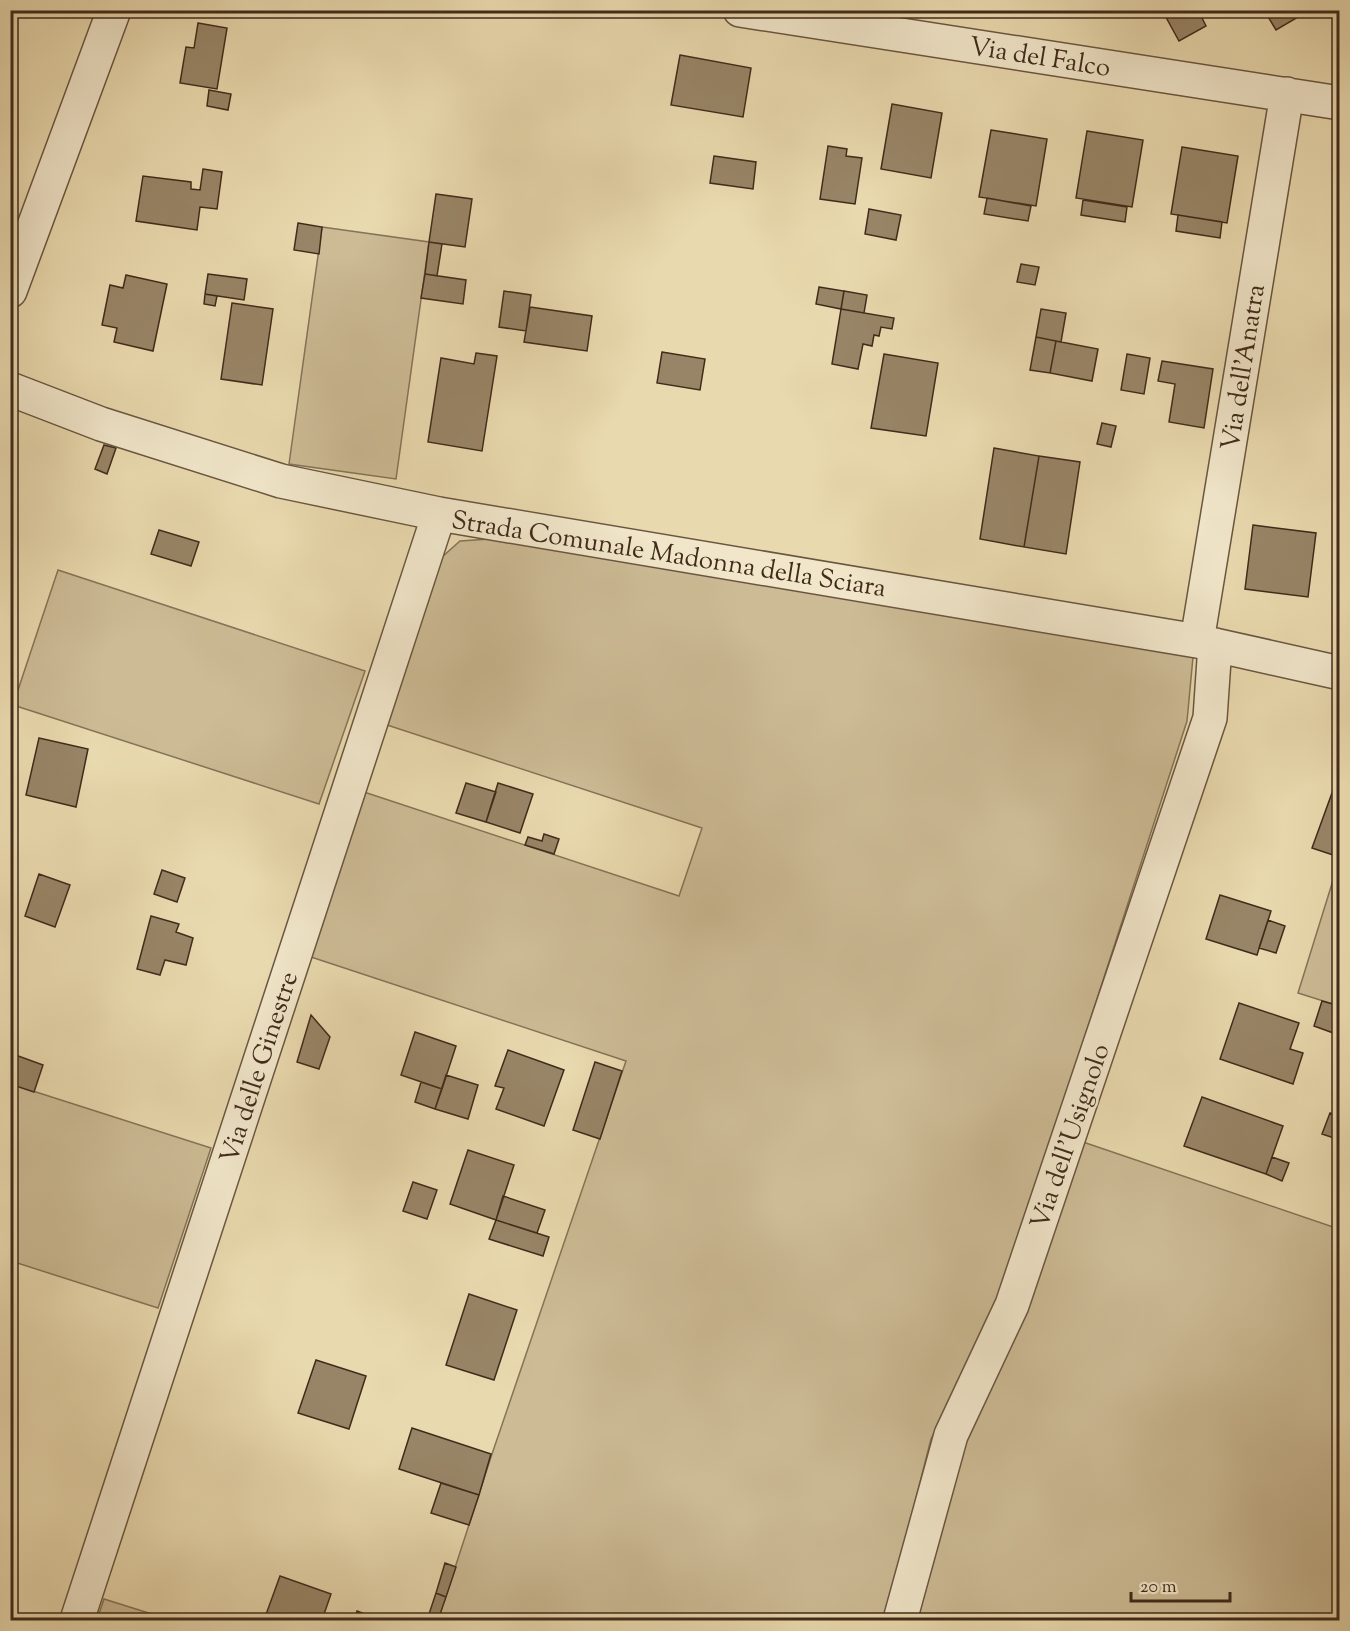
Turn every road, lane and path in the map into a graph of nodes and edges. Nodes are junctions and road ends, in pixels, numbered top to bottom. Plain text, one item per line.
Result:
1 (114, 10) edge
2 (740, 10) edge
3 (1287, 94) junction
4 (1340, 103) edge
5 (10, 291) edge
6 (10, 389) edge
7 (439, 514) junction
8 (1206, 643) junction
9 (1340, 673) edge
10 (77, 1620) edge
11 (900, 1620) edge

1 - 5 street
2 - 3 street, Via del Falco
3 - 4 street, Via del Falco
3 - 8 street, Via dell'Anatra
6 - 7 street, Strada Comunale Madonna della Sciara
7 - 8 street, Strada Comunale Madonna della Sciara
7 - 10 street, Via delle Ginestre
8 - 9 street, Strada Comunale Madonna della Sciara
8 - 11 street, Via dell'Usignolo

